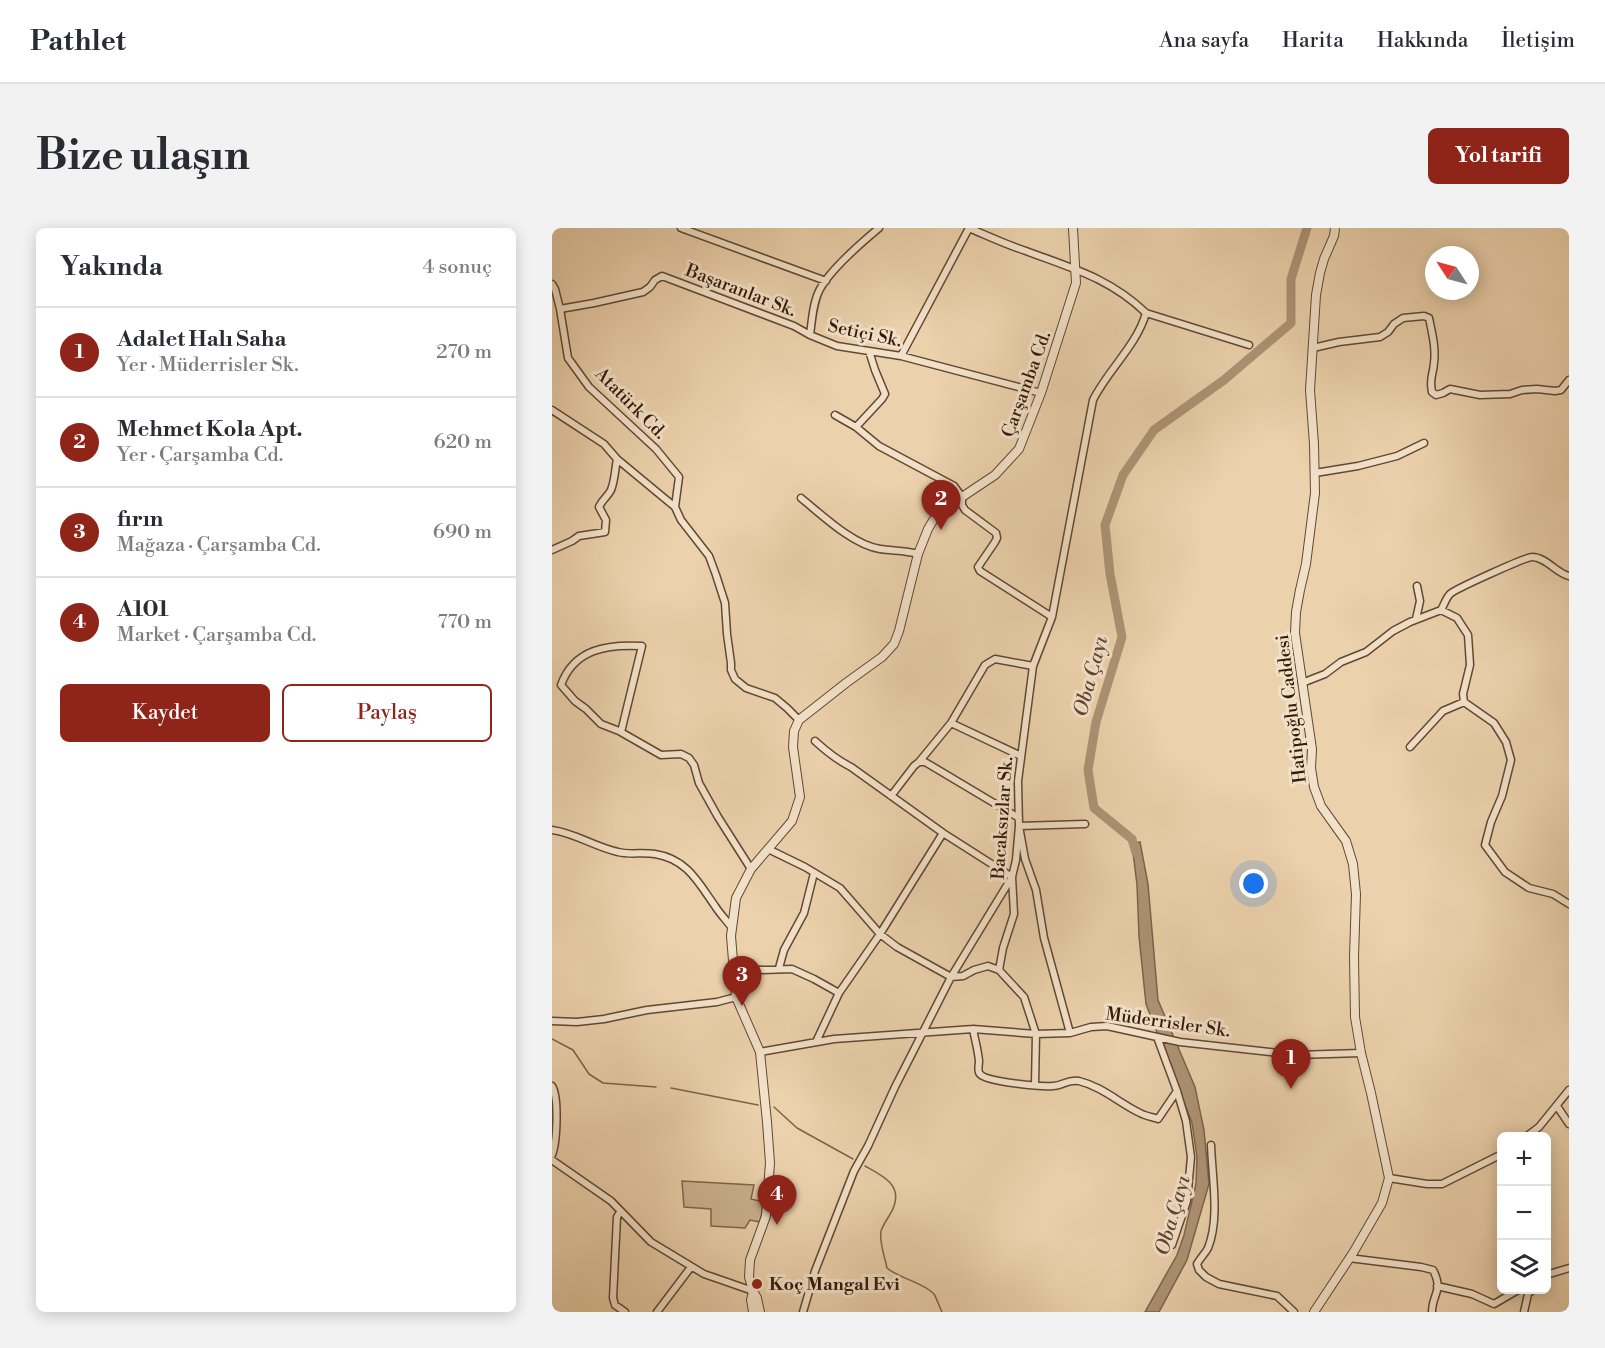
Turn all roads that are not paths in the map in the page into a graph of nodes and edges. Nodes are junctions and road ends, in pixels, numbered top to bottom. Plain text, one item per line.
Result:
1 (681, 228) edge
2 (879, 228) edge
3 (969, 228) edge
4 (1074, 228) edge
5 (1335, 228) edge
6 (1076, 268) junction
7 (826, 281) junction
8 (552, 284) edge
9 (560, 309) junction
10 (1146, 313) junction
11 (810, 335) junction
12 (1249, 345) dead end
13 (1313, 348) junction
14 (869, 351) junction
15 (902, 356) junction
16 (1569, 380) edge
17 (1041, 393) junction
18 (552, 410) edge
19 (836, 415) dead end
20 (856, 427) junction
21 (1424, 443) dead end
22 (617, 459) junction
23 (1315, 473) junction
24 (962, 497) junction
25 (801, 498) dead end
26 (675, 507) junction
27 (552, 550) edge
28 (918, 554) junction
29 (1569, 576) edge
30 (1417, 586) dead end
31 (1441, 610) junction
32 (1052, 616) junction
33 (1416, 619) junction
34 (1033, 666) junction
35 (1302, 683) junction
36 (1464, 702) junction
37 (799, 720) junction
38 (951, 723) junction
39 (621, 732) junction
40 (815, 741) dead end
41 (1410, 747) dead end
42 (1021, 756) junction
43 (919, 762) junction
44 (891, 796) junction
45 (1019, 818) junction
46 (1085, 824) dead end
47 (1019, 826) junction
48 (552, 830) edge
49 (943, 833) junction
50 (768, 849) junction
51 (751, 869) junction
52 (814, 873) junction
53 (1012, 877) junction
54 (1569, 904) edge
55 (732, 928) junction
56 (880, 933) junction
57 (780, 969) junction
58 (758, 970) dead end
59 (999, 970) junction
60 (951, 977) junction
61 (839, 993) junction
62 (736, 997) junction
63 (552, 1021) edge
64 (973, 1029) junction
65 (922, 1033) junction
66 (1070, 1033) junction
67 (1036, 1034) junction
68 (1157, 1038) junction
69 (816, 1042) junction
70 (760, 1052) junction
71 (1361, 1053) junction
72 (1035, 1085) junction
73 (552, 1086) edge
74 (1569, 1090) edge
75 (1177, 1091) junction
76 (1557, 1106) junction
77 (1569, 1124) edge
78 (1534, 1132) edge
79 (1211, 1145) dead end
80 (552, 1155) edge
81 (1497, 1156) edge
82 (552, 1160) edge
83 (1389, 1178) junction
84 (620, 1212) junction
85 (1172, 1245) dead end
86 (1349, 1258) junction
87 (691, 1267) junction
88 (1569, 1268) edge
89 (1551, 1273) edge
90 (1437, 1286) junction
91 (753, 1291) junction
92 (1511, 1294) edge
93 (1527, 1294) edge
94 (625, 1312) edge
95 (657, 1312) edge
96 (753, 1312) edge
97 (760, 1312) edge
98 (803, 1312) edge
99 (1294, 1312) edge
100 (1314, 1312) edge
101 (1432, 1312) edge
102 (1524, 1312) edge

1 - 7 street
2 - 7 street, Setiçi Sk.
3 - 6 street
3 - 15 street
4 - 6 street, Çarşamba Cd.
5 - 13 street, Hatipoğlu Caddesi
6 - 10 street
6 - 17 street, Çarşamba Cd.
7 - 11 street, Setiçi Sk.
8 - 9 street, Atatürk Cd.
9 - 11 street, Başaranlar Sk.
9 - 26 street, Atatürk Cd.
10 - 12 street
10 - 32 street, Bacaksızlar Sk.
11 - 14 street, Setiçi Sk.
13 - 16 street
13 - 23 street, Hatipoğlu Caddesi
14 - 15 street, Setiçi Sk.
14 - 20 street
15 - 17 street, Setiçi Sk.
17 - 24 street, Çarşamba Cd.
18 - 22 street
19 - 20 street
20 - 24 street
21 - 23 street
22 - 26 street
22 - 27 street
23 - 35 street, Hatipoğlu Caddesi
24 - 28 street, Çarşamba Cd.
24 - 32 street
25 - 28 street
26 - 37 street
28 - 37 street, Çarşamba Cd.
29 - 31 street
30 - 33 street
31 - 33 street
31 - 36 street
32 - 34 street, Bacaksızlar Sk.
33 - 35 street
34 - 38 street
34 - 42 street, Bacaksızlar Sk.
35 - 71 street, Hatipoğlu Caddesi
36 - 41 street
36 - 54 street
37 - 50 street
38 - 42 street
38 - 43 street
39 - 39 street
39 - 51 street
40 - 44 street
42 - 45 street, Bacaksızlar Sk.
43 - 44 street
43 - 45 street
44 - 49 street
45 - 47 street, Bacaksızlar Sk.
46 - 47 street
47 - 53 street, Bacaksızlar Sk.
47 - 66 street
48 - 55 street
49 - 53 street
49 - 56 street
50 - 51 street
50 - 52 street
51 - 55 street
52 - 56 street
52 - 57 street
53 - 59 street, Bacaksızlar Sk.
53 - 60 street
55 - 62 street
56 - 60 street
56 - 61 street
57 - 58 street
57 - 61 street
59 - 60 street
59 - 67 street
60 - 65 street
61 - 69 street
62 - 63 street
62 - 70 street
64 - 65 street, Müderrisler Sk.
64 - 67 street, Müderrisler Sk.
64 - 72 street
65 - 69 street, Müderrisler Sk.
65 - 98 street
66 - 67 street, Müderrisler Sk.
66 - 68 street, Müderrisler Sk.
67 - 72 street
68 - 71 street, Müderrisler Sk.
68 - 75 street
69 - 70 street, Müderrisler Sk.
70 - 91 street
71 - 83 street, Hatipoğlu Caddesi
72 - 75 street
73 - 80 street
74 - 76 street
75 - 85 street
76 - 77 street
76 - 78 street
79 - 99 street
81 - 83 street
82 - 84 street
83 - 86 street
84 - 87 street
84 - 94 street
86 - 90 street
86 - 100 street
87 - 91 street
87 - 95 street
88 - 89 street
90 - 92 street
90 - 101 street
91 - 96 street
91 - 97 street
93 - 102 street

